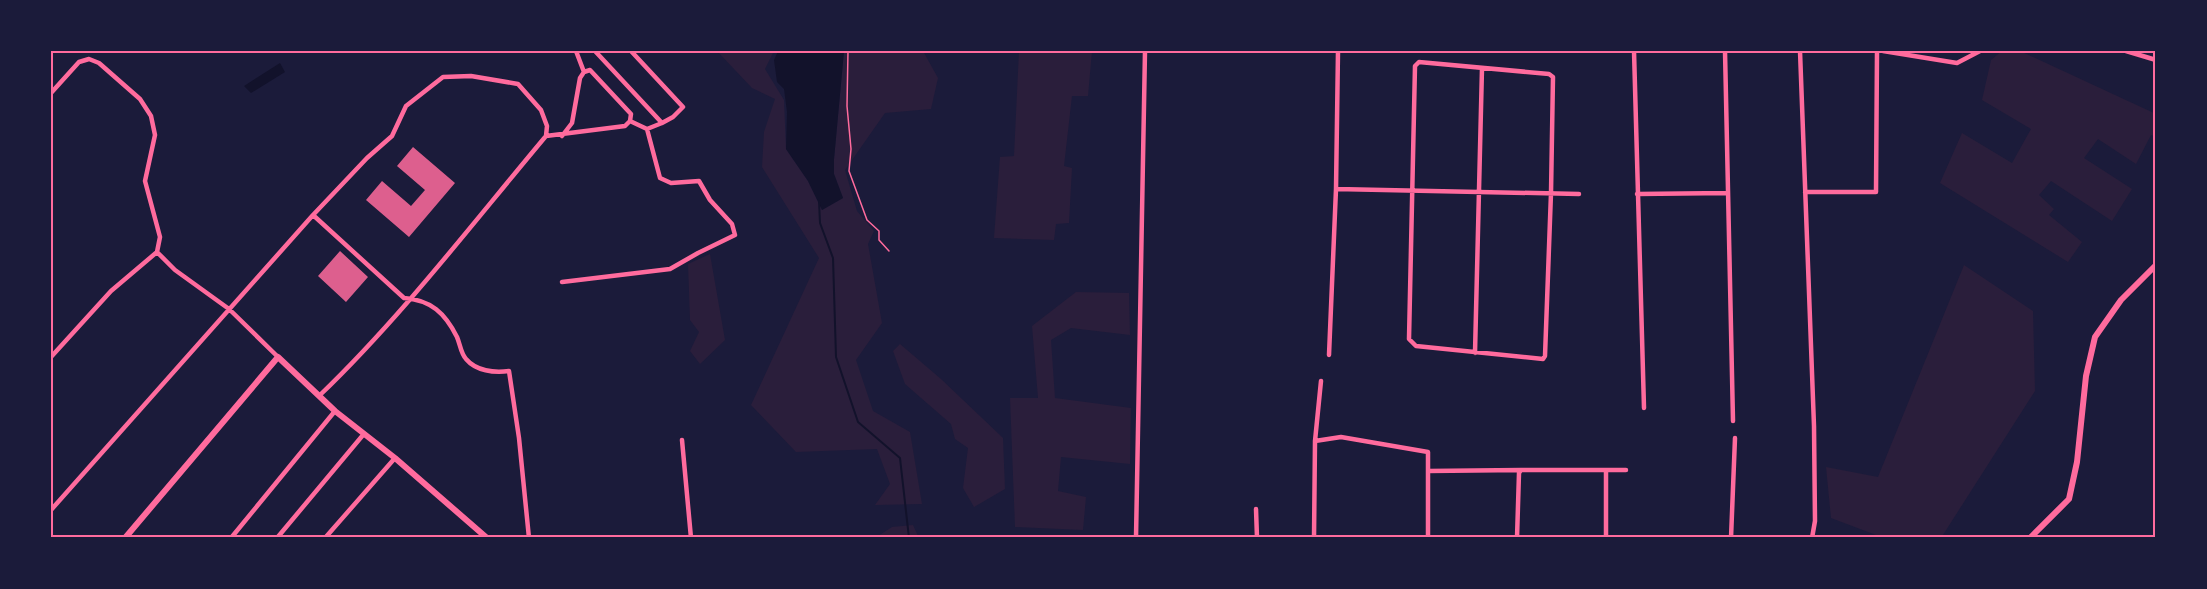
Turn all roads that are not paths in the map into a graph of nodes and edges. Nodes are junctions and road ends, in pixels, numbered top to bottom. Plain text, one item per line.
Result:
1 (576, 51) edge
2 (595, 51) edge
3 (632, 51) edge
4 (1146, 51) edge
5 (1338, 51) edge
6 (1634, 51) edge
7 (1725, 51) edge
8 (1800, 51) edge
9 (1877, 51) edge
10 (1883, 51) edge
11 (2129, 51) edge
12 (1978, 53) edge
13 (2156, 60) edge
14 (1482, 68) junction
15 (584, 72) junction
16 (51, 93) edge
17 (630, 121) junction
18 (662, 123) junction
19 (647, 129) junction
20 (546, 136) junction
21 (562, 136) junction
22 (1336, 189) junction
23 (1413, 190) junction
24 (1479, 192) junction
25 (1805, 192) junction
26 (1551, 193) junction
27 (1728, 193) junction
28 (1579, 194) dead end
29 (1637, 194) junction
30 (314, 215) junction
31 (157, 252) junction
32 (2156, 265) edge
33 (562, 282) dead end
34 (410, 298) junction
35 (229, 309) junction
36 (1475, 353) junction
37 (1329, 355) dead end
38 (51, 357) edge
39 (278, 357) junction
40 (1321, 381) dead end
41 (320, 395) junction
42 (1644, 408) dead end
43 (335, 411) junction
44 (1733, 421) dead end
45 (363, 435) junction
46 (1735, 438) dead end
47 (681, 440) dead end
48 (1315, 441) junction
49 (395, 458) junction
50 (1521, 470) junction
51 (1606, 470) junction
52 (1626, 470) dead end
53 (1428, 471) junction
54 (1256, 509) dead end
55 (51, 510) edge
56 (125, 538) edge
57 (231, 538) edge
58 (276, 538) edge
59 (326, 538) edge
60 (487, 538) edge
61 (529, 538) edge
62 (691, 538) edge
63 (1136, 538) edge
64 (1257, 538) edge
65 (1314, 538) edge
66 (1428, 538) edge
67 (1517, 538) edge
68 (1606, 538) edge
69 (1731, 538) edge
70 (1812, 538) edge
71 (2030, 538) edge

1 - 15 street
2 - 18 street
3 - 18 street
4 - 63 street
5 - 22 street
6 - 29 street
7 - 27 street
8 - 25 street
9 - 25 street
10 - 12 street
11 - 13 street
14 - 23 street
14 - 24 street
14 - 26 street
15 - 17 street
15 - 21 street
16 - 31 street
17 - 19 street
17 - 21 street
18 - 19 street
19 - 33 street
20 - 21 street
20 - 30 street
20 - 34 street
22 - 23 street
22 - 37 street
23 - 24 street
23 - 36 street
24 - 26 street
24 - 36 street
25 - 70 street
26 - 28 street
26 - 36 street
27 - 29 street
27 - 44 street
29 - 42 street
30 - 34 street
30 - 35 street
31 - 35 street
31 - 38 street
32 - 71 street
34 - 41 street
34 - 61 street
35 - 39 street
35 - 55 street
39 - 41 street
39 - 56 street
40 - 48 street
41 - 43 street
43 - 45 street
43 - 57 street
45 - 49 street
45 - 58 street
46 - 69 street
47 - 62 street
48 - 53 street
48 - 65 street
49 - 59 street
49 - 60 street
50 - 51 street
50 - 53 street
50 - 67 street
51 - 52 street
51 - 68 street
53 - 66 street
54 - 64 street

